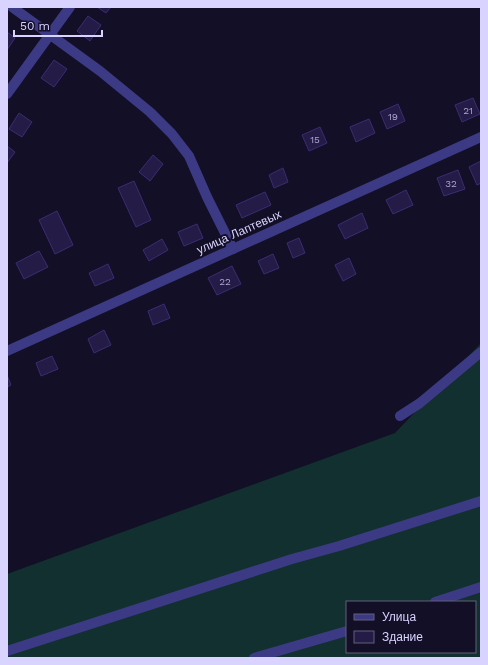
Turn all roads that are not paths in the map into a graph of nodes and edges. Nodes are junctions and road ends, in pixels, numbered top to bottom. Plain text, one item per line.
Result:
1 (12, 7) edge
2 (70, 7) edge
3 (50, 34) junction
4 (7, 94) edge
5 (481, 137) edge
6 (233, 249) junction
7 (7, 351) edge
8 (481, 352) edge
9 (400, 416) dead end
10 (481, 501) edge
11 (481, 587) edge
12 (438, 601) edge
13 (346, 631) edge
14 (7, 651) edge
15 (254, 658) edge

1 - 3 street
2 - 3 street
3 - 4 street
3 - 6 street
5 - 6 street, улица Лаптевых
6 - 7 street, улица Лаптевых
8 - 9 street
10 - 14 street
11 - 12 street
13 - 15 street

